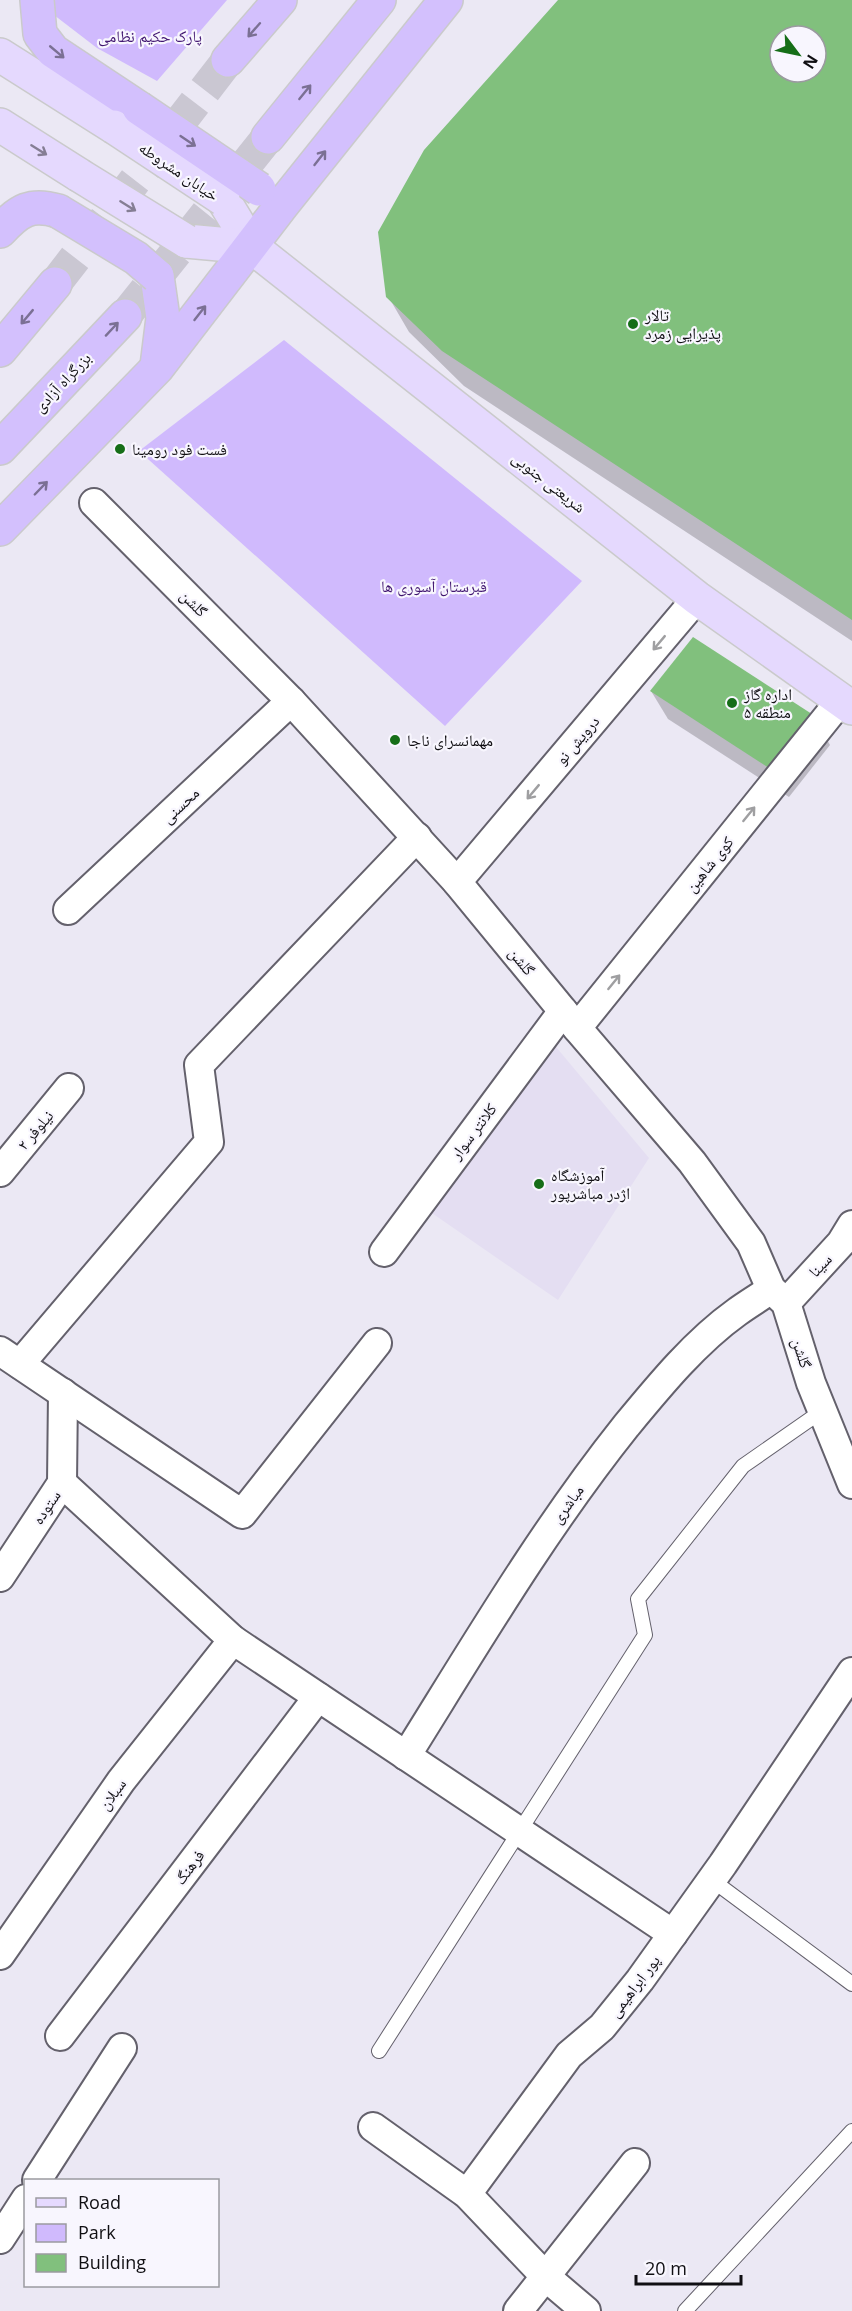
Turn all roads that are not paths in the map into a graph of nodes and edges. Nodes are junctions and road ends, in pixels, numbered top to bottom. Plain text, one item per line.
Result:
1 (37, 0) edge
2 (280, 0) edge
3 (380, 0) edge
4 (446, 0) edge
5 (0, 55) edge
6 (228, 60) tunnel mouth
7 (0, 125) edge
8 (268, 137) tunnel mouth
9 (271, 197) junction
10 (0, 231) edge
11 (252, 247) junction
12 (55, 284) tunnel mouth
13 (124, 316) tunnel mouth
14 (0, 350) edge
15 (157, 368) junction
16 (0, 448) edge
17 (94, 503) dead end
18 (0, 529) edge
19 (697, 598) junction
20 (291, 700) junction
21 (846, 704) edge
22 (417, 837) junction
23 (458, 882) junction
24 (68, 910) dead end
25 (570, 1019) junction
26 (69, 1088) dead end
27 (0, 1172) edge
28 (852, 1225) edge
29 (384, 1252) dead end
30 (778, 1296) junction
31 (377, 1343) dead end
32 (10, 1358) edge
33 (63, 1393) junction
34 (822, 1411) junction
35 (62, 1483) junction
36 (852, 1484) edge
37 (0, 1577) edge
38 (233, 1640) junction
39 (852, 1672) edge
40 (318, 1697) junction
41 (406, 1756) junction
42 (519, 1831) junction
43 (712, 1880) junction
44 (673, 1934) junction
45 (0, 1955) edge
46 (852, 1984) edge
47 (60, 2036) dead end
48 (122, 2048) dead end
49 (379, 2050) dead end
50 (373, 2127) dead end
51 (852, 2131) edge
52 (634, 2163) dead end
53 (38, 2179) edge
54 (467, 2194) junction
55 (24, 2202) edge
56 (0, 2239) edge
57 (546, 2277) junction
58 (518, 2311) edge
59 (586, 2311) edge
60 (685, 2311) edge

1 -> 9 highway, bridge
2 -> 6 highway
8 -> 3 highway
9 -> 4 highway
5 - 11 main road, خیابان مشروطه, bridge
7 -> 11 main road, bridge
9 - 11 highway
10 - 15 highway, bridge
15 -> 11 highway
11 - 19 main road, شریعتی جنوبی
12 -> 14 highway
16 -> 13 highway, بزرگراه آزادی
18 -> 15 highway
17 - 20 street, گلشن
19 - 21 main road, شریعتی جنوبی
19 -> 23 street, درویش نو
20 - 22 street, گلشن
20 - 24 street, محسنی
25 -> 21 street, کوی شاهین
22 - 23 street, گلشن
22 - 32 street
23 - 25 street, گلشن
25 - 29 street, کلانتر سوار
25 - 30 street, گلشن
26 - 27 street, نیلوفر ۲
28 - 30 street, سینا
30 - 34 street, گلشن
30 - 41 street, مباشری
31 - 33 street
32 - 33 street
33 - 35 street, ستوده
34 - 36 street, گلشن
34 - 42 lane
35 - 37 street, ستوده
35 - 38 street
38 - 40 street
38 - 45 street, سبلان
39 - 43 street, پور ابراهیمی
40 - 41 street
40 - 47 street, فرهنگ
41 - 42 street
42 - 44 street
42 - 49 lane
43 - 44 street, پور ابراهیمی
43 - 46 lane
44 - 54 street, پور ابراهیمی
48 - 53 street
50 - 54 street
51 - 60 lane
52 - 57 street
54 - 57 street
55 - 56 street
57 - 58 street
57 - 59 street

